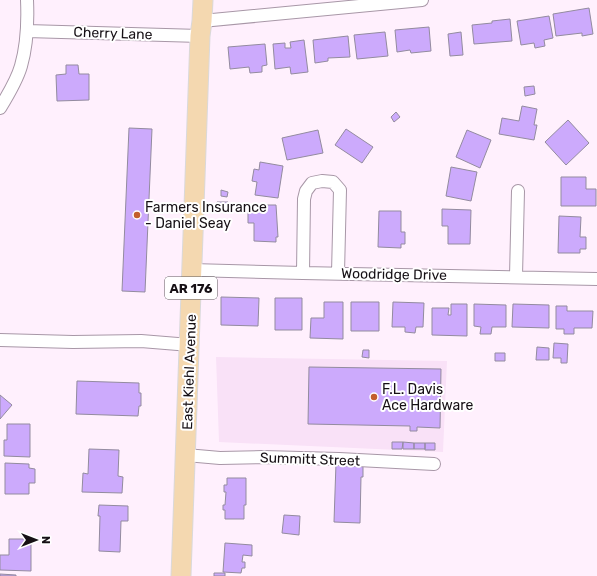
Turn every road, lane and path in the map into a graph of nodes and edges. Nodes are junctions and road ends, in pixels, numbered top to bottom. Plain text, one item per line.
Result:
1 (27, 0) edge
2 (203, 0) edge
3 (422, 0) edge
4 (327, 4) edge
5 (201, 28) junction
6 (27, 31) junction
7 (0, 108) edge
8 (518, 191) dead end
9 (192, 270) junction
10 (303, 273) junction
11 (338, 274) junction
12 (516, 276) junction
13 (597, 278) edge
14 (0, 340) edge
15 (190, 345) junction
16 (186, 455) junction
17 (434, 464) dead end
18 (181, 576) edge

1 - 6 street
2 - 5 main road, East Kiehl Avenue / AR 176
3 - 4 street, Cherry Lane
4 - 5 street, Cherry Lane
5 - 6 street, Cherry Lane
5 - 9 main road, East Kiehl Avenue / AR 176
6 - 7 street
8 - 12 street
9 - 10 street, Woodridge Drive
9 - 15 main road, East Kiehl Avenue / AR 176
10 - 11 street, Woodridge Drive
10 - 11 street
11 - 12 street, Woodridge Drive
12 - 13 street, Woodridge Drive
14 - 15 street
15 - 16 main road, East Kiehl Avenue / AR 176
16 - 17 street, Summitt Street
16 - 18 main road, East Kiehl Avenue / AR 176

